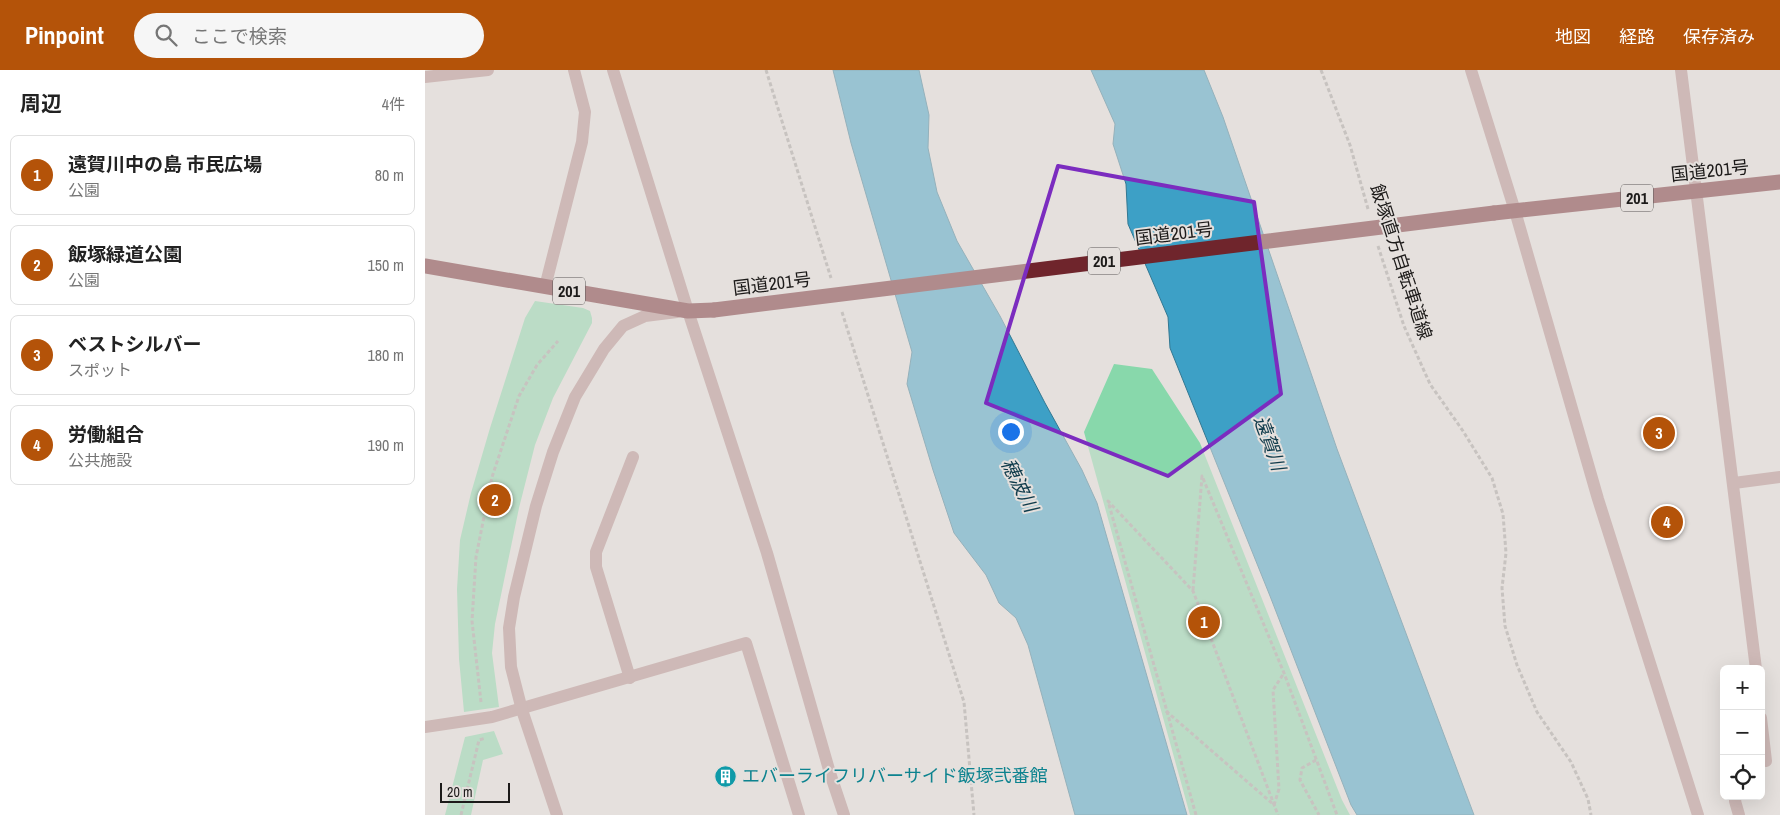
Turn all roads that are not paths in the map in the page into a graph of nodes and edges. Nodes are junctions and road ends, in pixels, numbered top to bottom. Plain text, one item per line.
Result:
1 (488, 70) edge
2 (574, 70) edge
3 (613, 70) edge
4 (1471, 70) edge
5 (1681, 70) edge
6 (425, 76) edge
7 (1780, 182) edge
8 (1697, 192) junction
9 (1515, 211) junction
10 (425, 266) edge
11 (545, 287) junction
12 (688, 310) junction
13 (633, 457) dead end
14 (1780, 477) edge
15 (1734, 482) junction
16 (1755, 665) edge
17 (630, 678) junction
18 (522, 710) junction
19 (425, 727) edge
20 (1780, 759) edge
21 (1765, 762) edge
22 (1735, 800) edge
23 (557, 815) edge
24 (799, 815) edge
25 (843, 815) edge
26 (1698, 815) edge
27 (1739, 815) edge

1 - 6 street
2 - 11 street
3 - 12 street
4 - 9 street
5 - 8 street
7 - 8 highway, 国道201号 / 201
8 - 9 highway, 国道201号 / 201
8 - 15 street
9 - 12 highway, 国道201号 / 201, bridge
9 - 26 street
10 - 11 highway, 国道201号 / 201
11 - 12 highway, 国道201号 / 201
12 - 18 street
12 - 25 street
13 - 17 street
14 - 15 street
15 - 16 street
17 - 18 street
17 - 24 street
18 - 19 street
18 - 23 street
20 - 21 street
22 - 27 street

